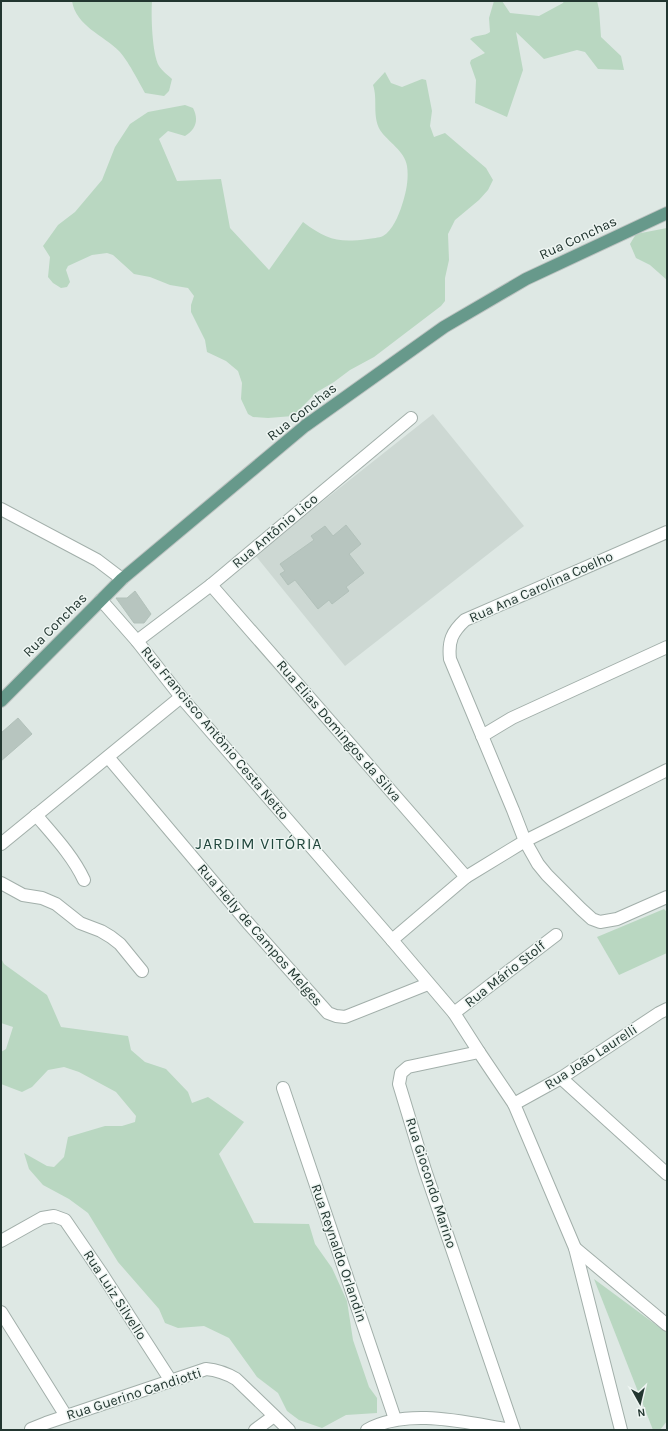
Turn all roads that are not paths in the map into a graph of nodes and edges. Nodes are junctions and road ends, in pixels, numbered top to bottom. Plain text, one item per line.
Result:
1 (667, 213) edge
2 (411, 418) dead end
3 (1, 509) edge
4 (667, 532) edge
5 (122, 579) junction
6 (212, 584) junction
7 (101, 600) junction
8 (137, 641) junction
9 (667, 647) edge
10 (181, 697) junction
11 (1, 700) edge
12 (482, 736) junction
13 (108, 757) junction
14 (667, 770) edge
15 (36, 815) junction
16 (525, 841) junction
17 (1, 844) edge
18 (466, 877) junction
19 (84, 880) dead end
20 (1, 883) edge
21 (667, 897) edge
22 (556, 935) dead end
23 (392, 940) junction
24 (142, 971) dead end
25 (428, 984) junction
26 (454, 1013) junction
27 (664, 1014) edge
28 (479, 1052) junction
29 (561, 1078) junction
30 (283, 1088) dead end
31 (514, 1104) junction
32 (667, 1174) edge
33 (1, 1241) edge
34 (575, 1248) junction
35 (1, 1312) edge
36 (667, 1325) edge
37 (171, 1381) junction
38 (66, 1416) junction
39 (274, 1416) junction
40 (394, 1419) junction
41 (31, 1429) edge
42 (255, 1430) edge
43 (289, 1430) edge
44 (367, 1430) edge
45 (513, 1430) edge
46 (621, 1430) edge

1 - 5 main road, Rua Conchas
2 - 6 street, Rua Antônio Lico
3 - 5 street
4 - 12 street, Rua Ana Carolina Coelho
5 - 7 main road, Rua Conchas
6 - 8 street, Rua Antônio Lico
6 - 18 street, Rua Elias Domingos da Silva
7 - 8 street, Rua Francisco Antônio Cesta Netto
7 - 11 main road, Rua Conchas
8 - 10 street, Rua Francisco Antônio Cesta Netto
9 - 12 street
10 - 13 street
10 - 23 street, Rua Francisco Antônio Cesta Netto
12 - 16 street, Rua Ana Carolina Coelho
13 - 15 street
13 - 25 street, Rua Helly de Campos Melges
14 - 16 street
15 - 17 street
15 - 19 street
16 - 18 street
16 - 21 street, Rua Ana Carolina Coelho
18 - 23 street
20 - 24 street
22 - 26 street, Rua Mário Stolf
23 - 25 street, Rua Francisco Antônio Cesta Netto
25 - 26 street, Rua Francisco Antônio Cesta Netto
26 - 28 street, Rua Francisco Antônio Cesta Netto
27 - 29 street, Rua João Laurelli
28 - 31 street
28 - 45 street, Rua Giocondo Marino
29 - 31 street, Rua João Laurelli
29 - 32 street
30 - 40 street, Rua Reynaldo Orlandin
31 - 34 street
33 - 37 street, Rua Luiz Silvello
34 - 36 street
34 - 46 street
35 - 38 street
37 - 38 street, Rua Guerino Candiotti
37 - 39 street, Rua Guerino Candiotti
38 - 41 street, Rua Guerino Candiotti
39 - 42 street
39 - 43 street, Rua Guerino Candiotti
40 - 44 street
40 - 45 street

